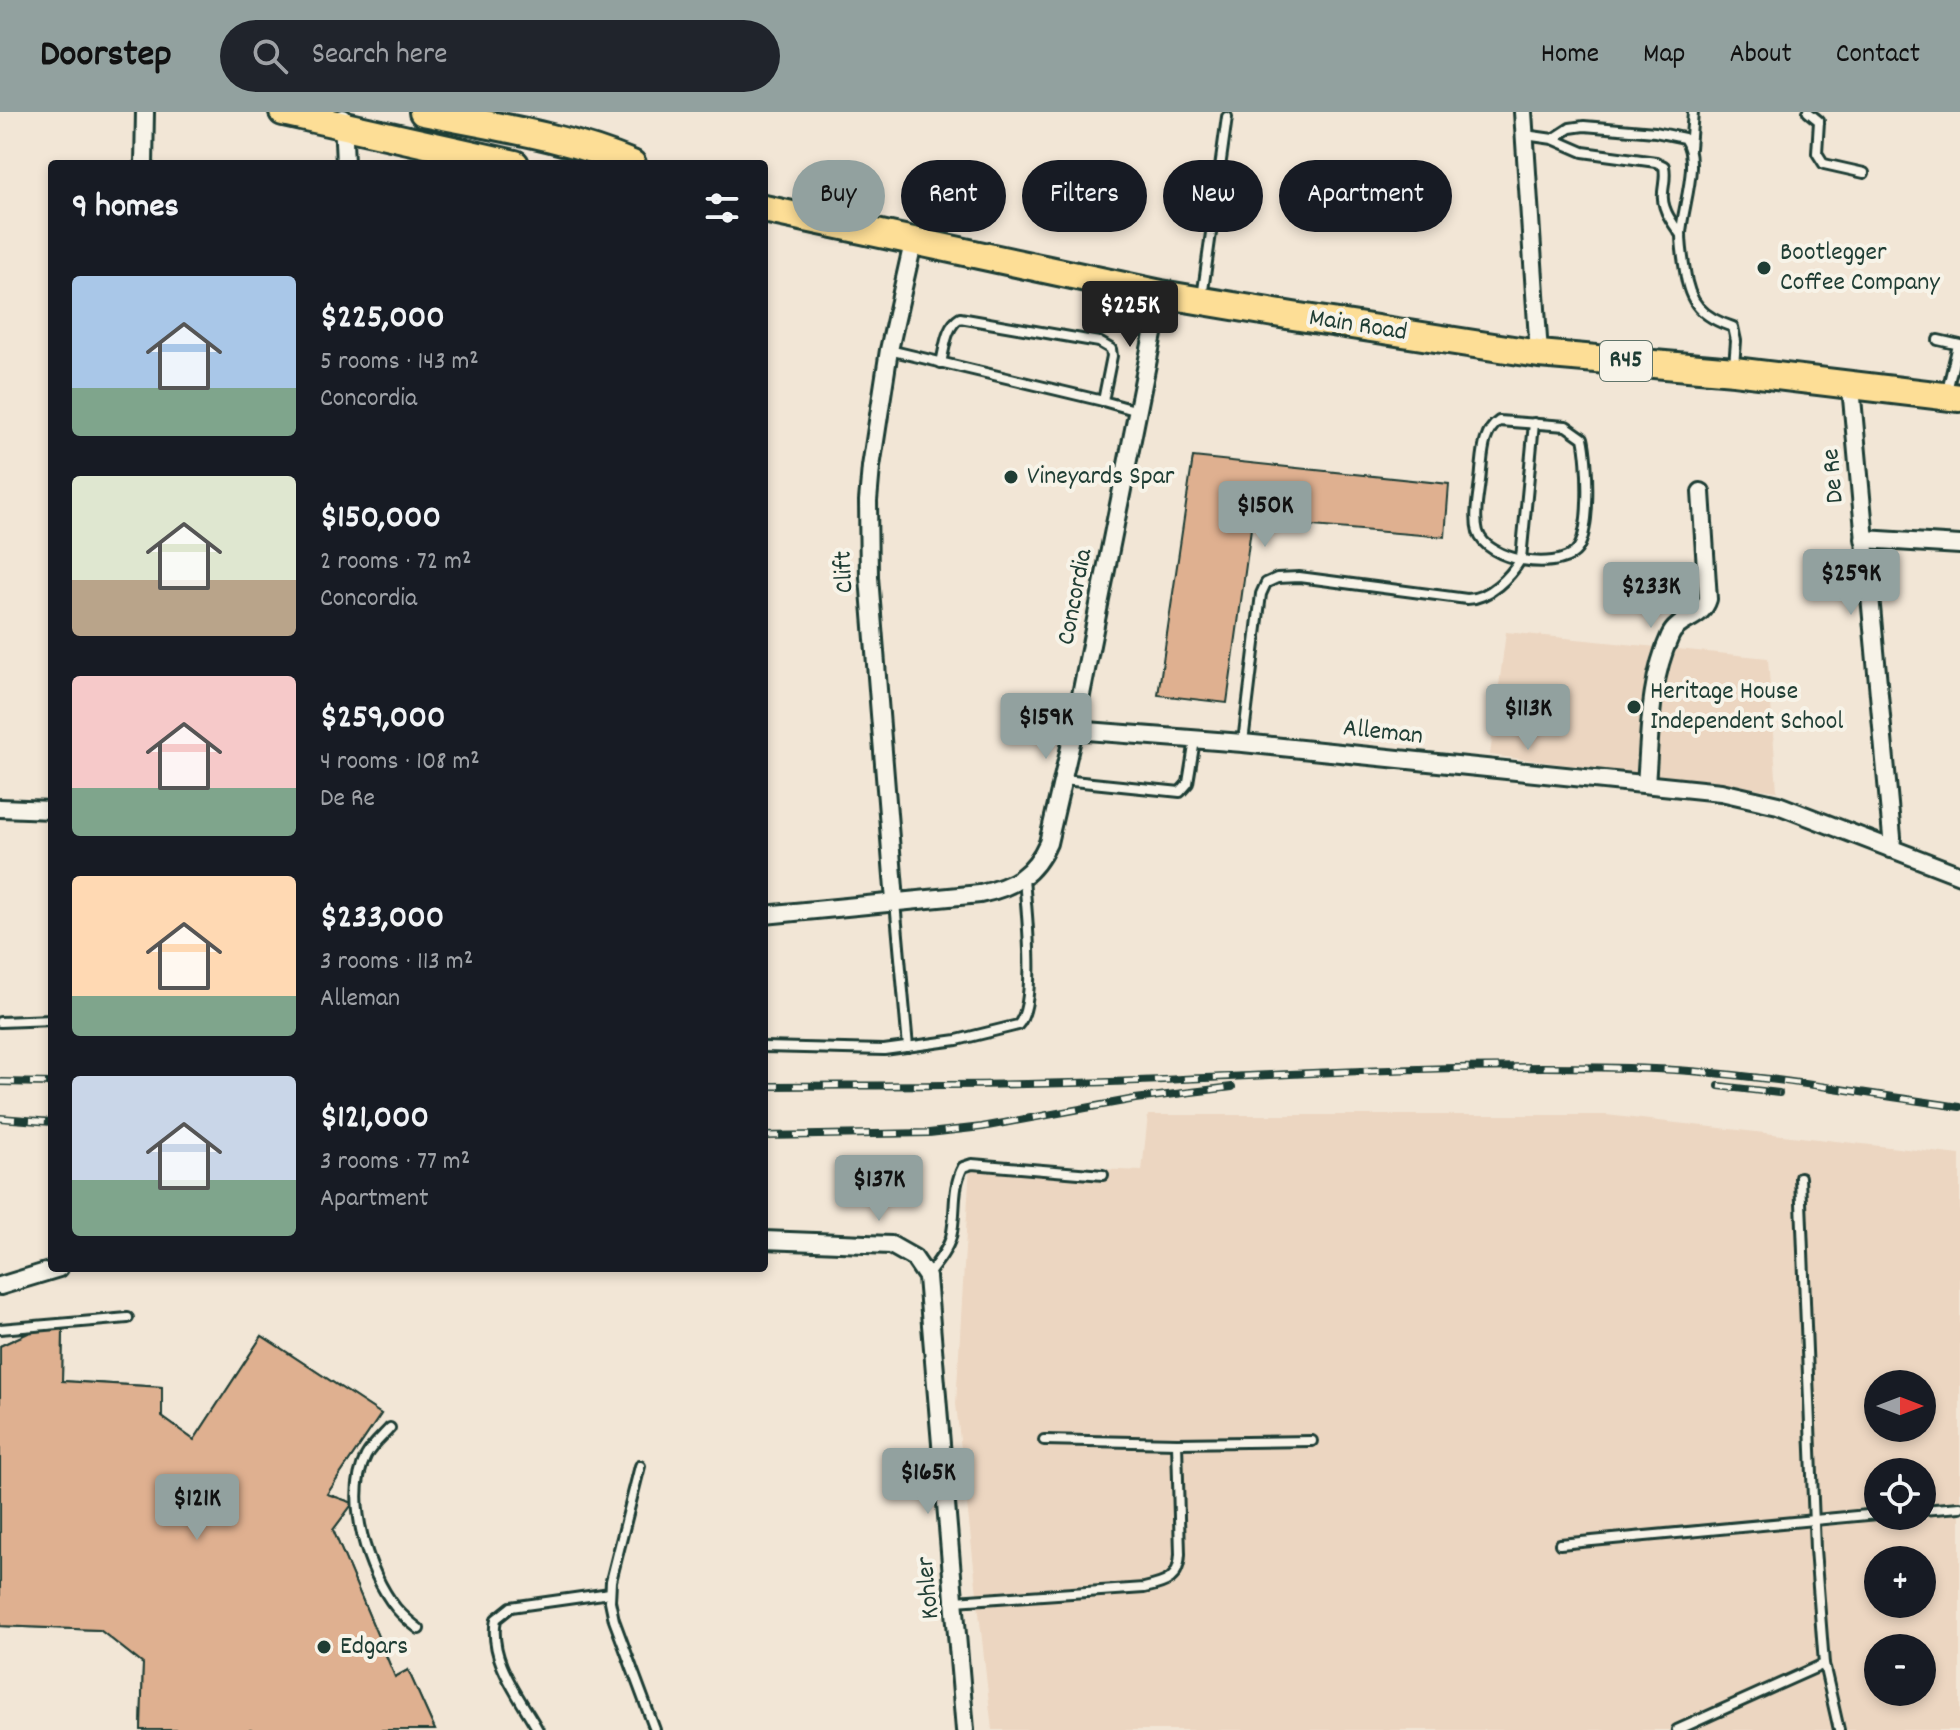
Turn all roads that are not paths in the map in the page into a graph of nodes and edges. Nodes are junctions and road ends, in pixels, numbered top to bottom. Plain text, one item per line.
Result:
1 (145, 112) edge
2 (283, 112) edge
3 (423, 112) edge
4 (1523, 112) edge
5 (1693, 112) edge
6 (1808, 112) edge
7 (1227, 117) dead end
8 (343, 118) edge
9 (1525, 135) junction
10 (1553, 139) junction
11 (1690, 149) junction
12 (462, 158) edge
13 (144, 160) edge
14 (345, 160) edge
15 (620, 160) edge
16 (1864, 173) dead end
17 (768, 210) edge
18 (1681, 235) junction
19 (913, 243) junction
20 (1161, 294) junction
21 (1202, 301) junction
22 (1938, 340) dead end
23 (1959, 345) edge
24 (889, 350) junction
25 (1539, 354) junction
26 (941, 363) junction
27 (1734, 371) junction
28 (1851, 387) junction
29 (1953, 398) edge
30 (1103, 401) junction
31 (1138, 411) junction
32 (1534, 423) junction
33 (1701, 492) dead end
34 (1864, 539) junction
35 (1960, 545) edge
36 (1521, 559) junction
37 (1074, 730) junction
38 (1195, 740) junction
39 (1243, 743) junction
40 (1062, 780) junction
41 (1646, 784) junction
42 (0, 808) edge
43 (48, 810) edge
44 (1891, 849) junction
45 (1960, 875) edge
46 (1024, 878) junction
47 (895, 901) junction
48 (768, 915) edge
49 (48, 1020) edge
50 (0, 1022) edge
51 (768, 1047) edge
52 (908, 1047) junction
53 (1103, 1175) dead end
54 (1800, 1177) dead end
55 (768, 1240) edge
56 (48, 1271) edge
57 (927, 1277) junction
58 (0, 1286) edge
59 (128, 1318) dead end
60 (0, 1329) edge
61 (390, 1428) dead end
62 (1044, 1440) dead end
63 (1312, 1441) dead end
64 (1177, 1443) junction
65 (640, 1466) dead end
66 (1960, 1507) edge
67 (1936, 1509) edge
68 (1864, 1515) edge
69 (1814, 1519) junction
70 (1560, 1544) dead end
71 (610, 1593) junction
72 (955, 1601) junction
73 (419, 1629) dead end
74 (1824, 1664) junction
75 (538, 1730) edge
76 (655, 1730) edge
77 (965, 1730) edge
78 (1677, 1730) edge
79 (1839, 1730) edge

1 - 13 street
2 - 8 main road
3 - 15 main road
4 - 9 street
5 - 11 lane
6 - 16 lane
7 - 21 lane
8 - 12 main road
8 - 14 street
9 - 10 lane
9 - 25 street
10 - 11 lane
10 - 18 lane
11 - 18 lane
17 - 19 main road, Main Road / R45
18 - 27 lane
19 - 20 main road, Main Road / R45
19 - 24 street, Clift
20 - 21 main road, Main Road / R45
20 - 31 street, Concordia
21 - 25 main road, Main Road / R45
22 - 23 lane
23 - 29 lane
24 - 26 lane
24 - 47 street, Clift
25 - 27 main road, Main Road / R45
26 - 30 lane
26 - 30 lane
27 - 28 main road, Main Road / R45
28 - 29 main road, Main Road / R45
28 - 34 street, De Re
30 - 31 lane
31 - 37 street, Concordia
32 - 36 lane
32 - 36 lane
32 - 36 lane
33 - 41 street
34 - 35 street
34 - 44 street, De Re
36 - 39 lane
37 - 38 street, Alleman
37 - 40 street, Concordia
38 - 39 street, Alleman
38 - 40 lane
39 - 41 street, Alleman
40 - 46 street, Concordia
41 - 44 street, Alleman
42 - 43 street
44 - 45 street, Alleman
46 - 47 street
46 - 52 lane
47 - 48 street
47 - 52 lane
49 - 50 lane
51 - 52 lane
53 - 57 lane
54 - 69 lane
55 - 57 street
56 - 58 street
57 - 72 street, Kohler
59 - 60 lane
61 - 73 lane
62 - 64 lane
63 - 64 lane
64 - 72 lane
65 - 71 lane
66 - 67 lane
68 - 69 lane
69 - 70 lane
69 - 74 lane
71 - 75 lane
71 - 76 lane
72 - 77 street, Kohler
74 - 78 lane
74 - 79 lane

